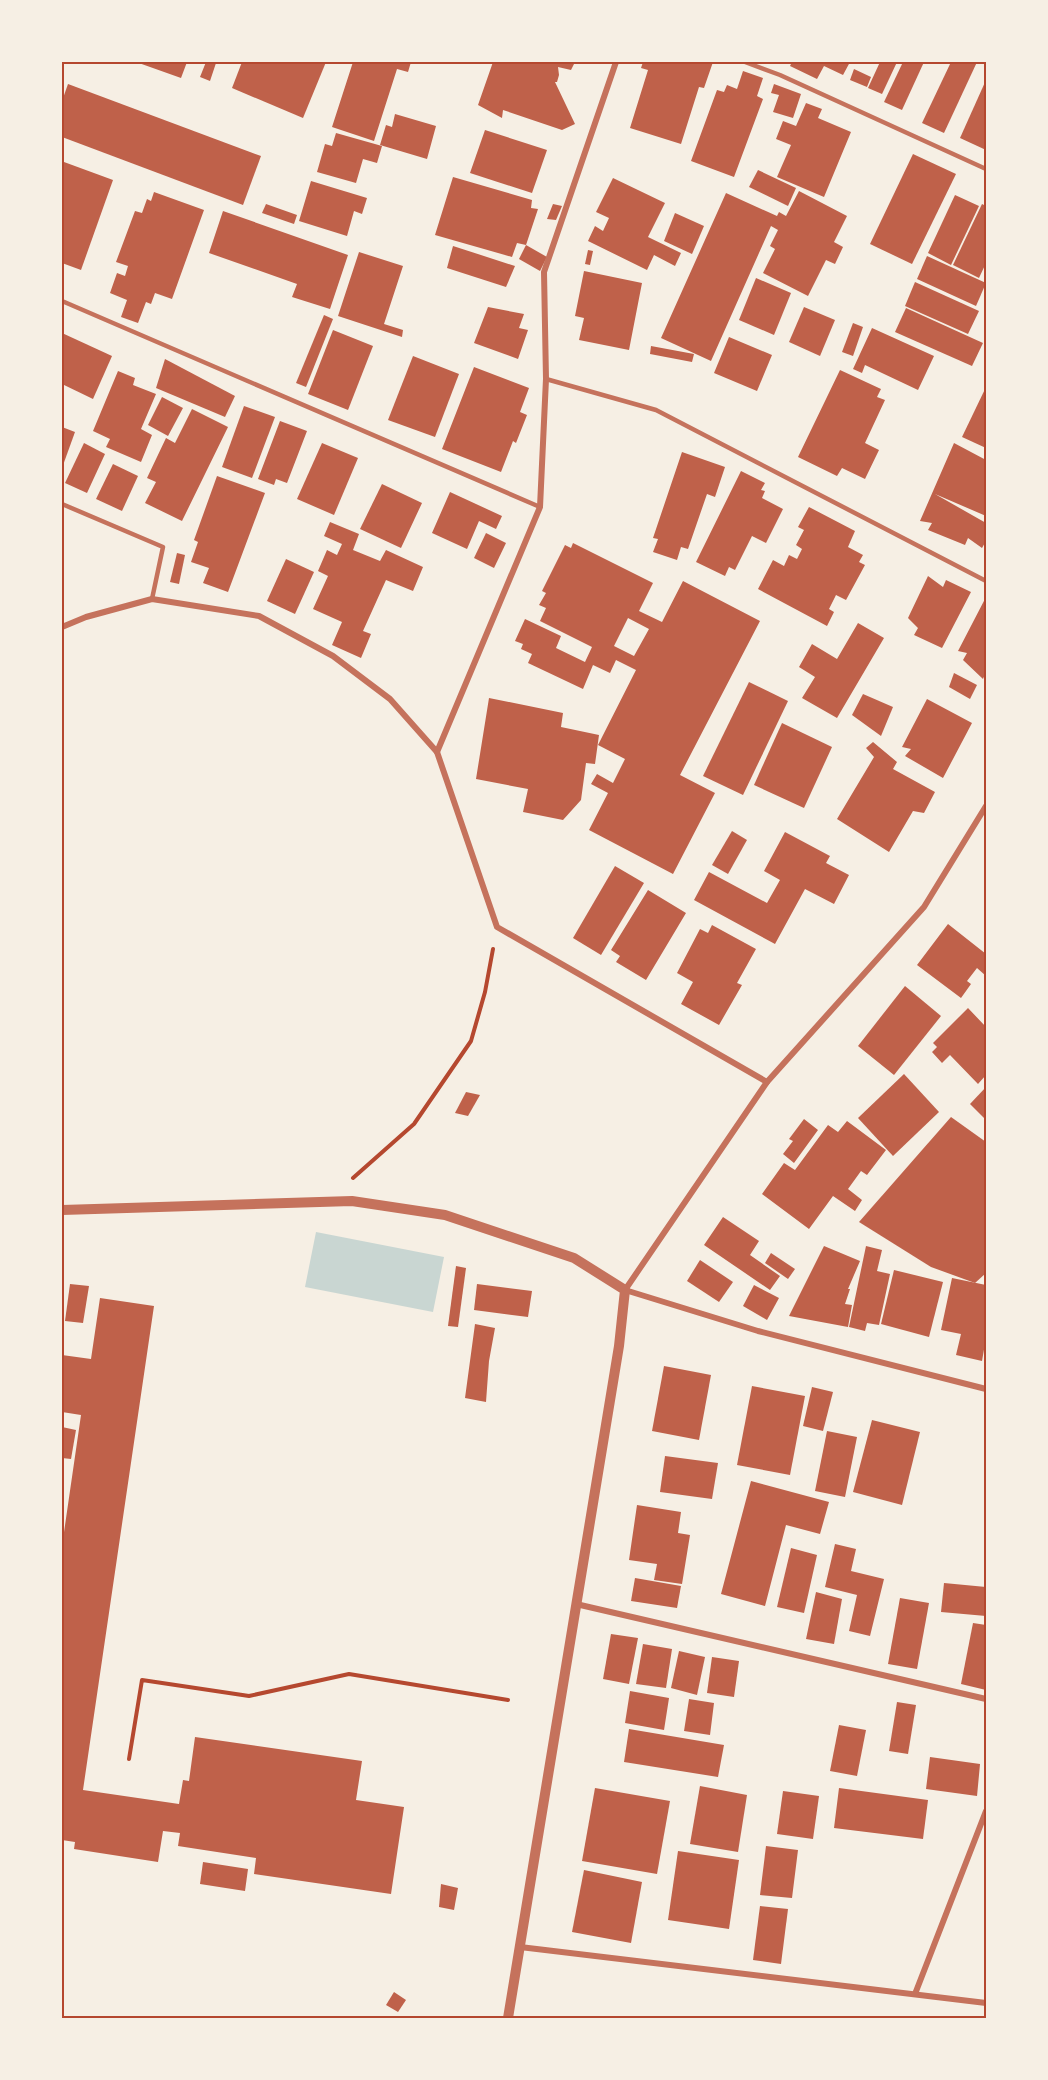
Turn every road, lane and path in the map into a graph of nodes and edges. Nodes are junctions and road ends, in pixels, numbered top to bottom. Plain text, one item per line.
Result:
1 (616, 62) edge
2 (745, 62) edge
3 (987, 168) edge
4 (62, 301) edge
5 (546, 379) junction
6 (62, 504) edge
7 (540, 507) junction
8 (987, 581) edge
9 (152, 598) junction
10 (62, 627) edge
11 (437, 752) junction
12 (987, 806) edge
13 (497, 927) junction
14 (767, 1082) junction
15 (351, 1179) dead end
16 (62, 1210) edge
17 (625, 1290) junction
18 (987, 1389) edge
19 (575, 1604) junction
20 (987, 1699) edge
21 (508, 1700) dead end
22 (129, 1759) dead end
23 (987, 1811) edge
24 (520, 1947) junction
25 (915, 1995) junction
26 (987, 2003) edge
27 (508, 2019) edge

1 - 5 street
2 - 3 lane
4 - 7 lane
5 - 7 street
5 - 8 lane
6 - 9 lane
7 - 11 street
9 - 10 street
9 - 11 street
11 - 13 street
12 - 14 street
13 - 14 street
13 - 15 path
14 - 17 street
16 - 17 street
17 - 18 street
17 - 19 street
19 - 20 street
19 - 24 street
21 - 22 path
23 - 25 street
24 - 25 street
24 - 27 street
25 - 26 street

